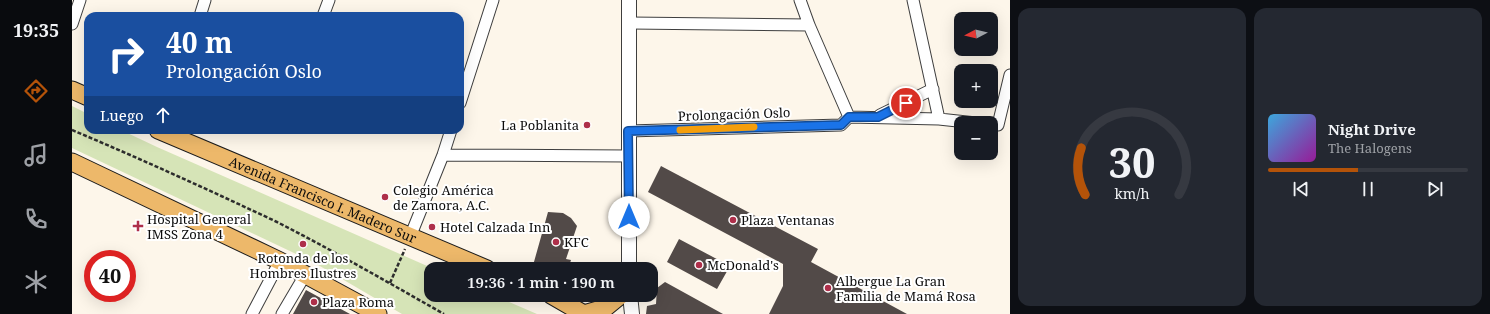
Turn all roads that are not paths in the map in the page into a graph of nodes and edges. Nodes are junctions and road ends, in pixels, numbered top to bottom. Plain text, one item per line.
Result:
1 (80, 0) edge
2 (205, 0) edge
3 (329, 0) edge
4 (493, 0) edge
5 (629, 0) edge
6 (800, 0) edge
7 (913, 0) edge
8 (201, 12) edge
9 (324, 12) edge
10 (630, 23) junction
11 (72, 24) edge
12 (809, 25) junction
13 (1010, 75) edge
14 (933, 89) junction
15 (72, 90) edge
16 (464, 91) edge
17 (84, 95) edge
18 (997, 116) edge
19 (878, 117) junction
20 (939, 119) junction
21 (845, 121) junction
22 (954, 121) edge
23 (628, 131) junction
24 (169, 134) edge
25 (450, 134) edge
26 (443, 156) junction
27 (629, 156) junction
28 (72, 162) edge
29 (410, 238) junction
30 (280, 261) junction
31 (470, 262) edge
32 (629, 262) edge
33 (305, 275) junction
34 (563, 302) edge
35 (617, 302) edge
36 (626, 302) edge
37 (628, 302) edge
38 (579, 312) edge
39 (252, 314) edge
40 (282, 314) edge
41 (378, 314) edge
42 (622, 314) edge
43 (632, 314) edge

1 - 11 street
2 - 8 street
3 - 9 street
4 - 16 street
5 - 10 street
6 - 12 street
7 - 14 street
10 - 12 street
10 - 23 street
12 - 21 street
13 - 18 street
14 - 19 street, Prolongación Oslo
14 - 20 street
15 - 17 main road
19 - 20 street, Prolongación Oslo
19 - 21 street, Prolongación Oslo
20 - 22 street, Prolongación Oslo
21 - 23 street, Prolongación Oslo
23 - 27 street
24 - 29 main road, Avenida Francisco I. Madero Sur
25 - 26 street
26 - 27 street
26 - 29 street
27 - 32 street
28 - 30 main road
29 - 31 main road, Avenida Francisco I. Madero Sur
30 - 33 main road
30 - 39 street
33 - 40 street
33 - 41 main road
34 - 38 main road
35 - 38 main road
36 - 42 street
37 - 43 street

